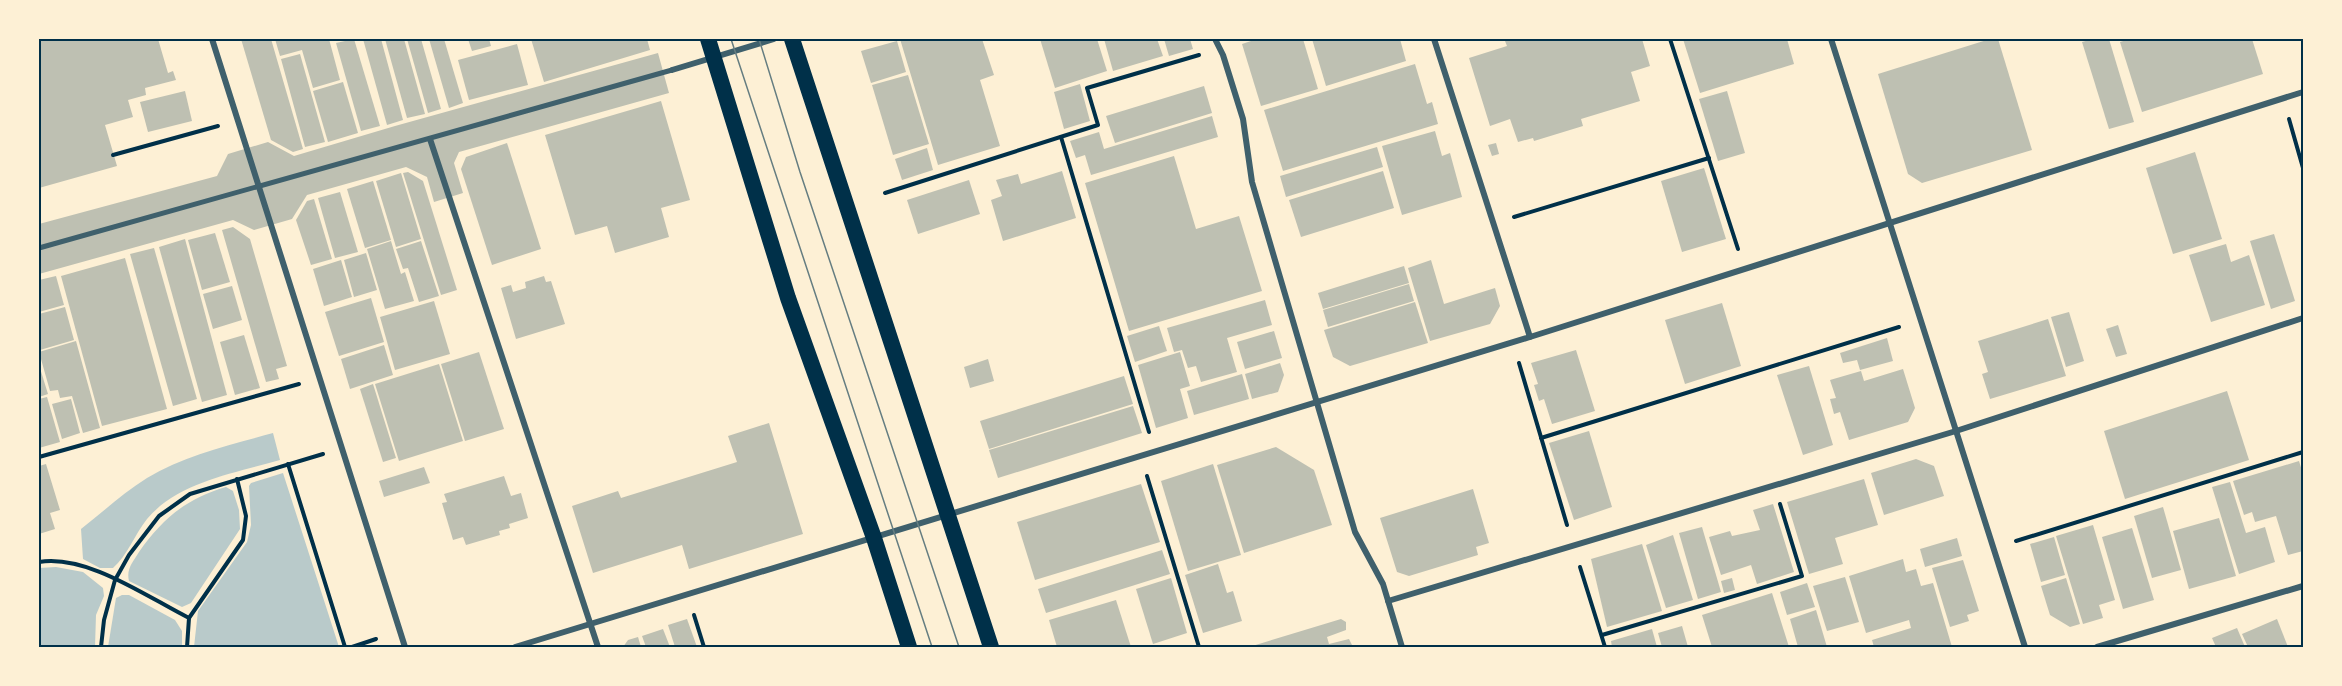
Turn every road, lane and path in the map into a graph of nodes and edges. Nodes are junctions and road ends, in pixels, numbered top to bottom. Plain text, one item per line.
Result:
1 (212, 39) edge
2 (708, 39) edge
3 (774, 39) edge
4 (792, 39) edge
5 (1215, 39) edge
6 (1434, 39) edge
7 (1670, 39) edge
8 (1831, 39) edge
9 (1200, 55) dead end
10 (713, 58) junction
11 (672, 70) joint
12 (2303, 92) edge
13 (2283, 99) junction
14 (239, 121) junction
15 (1061, 137) junction
16 (430, 139) junction
17 (113, 155) dead end
18 (1709, 159) junction
19 (2303, 168) edge
20 (261, 187) junction
21 (885, 193) dead end
22 (1494, 224) junction
23 (1890, 225) junction
24 (39, 248) edge
25 (1745, 270) junction
26 (2303, 318) edge
27 (1899, 327) dead end
28 (1530, 337) junction
29 (1513, 342) junction
30 (320, 378) junction
31 (1318, 402) junction
32 (1956, 431) junction
33 (1541, 438) junction
34 (343, 447) junction
35 (1156, 452) junction
36 (2303, 452) edge
37 (39, 457) edge
38 (1141, 457) junction
39 (288, 464) junction
40 (237, 479) junction
41 (1775, 485) junction
42 (947, 516) junction
43 (874, 538) junction
44 (2016, 541) dead end
45 (1573, 546) junction
46 (39, 562) edge
47 (115, 580) junction
48 (2303, 586) edge
49 (687, 594) junction
50 (1388, 601) junction
51 (189, 618) junction
52 (590, 624) junction
53 (1602, 635) junction
54 (376, 639) dead end
55 (101, 647) edge
56 (187, 647) edge
57 (345, 647) edge
58 (352, 647) edge
59 (405, 647) edge
60 (515, 647) edge
61 (598, 647) edge
62 (704, 647) edge
63 (909, 647) edge
64 (991, 647) edge
65 (1199, 647) edge
66 (1402, 647) edge
67 (1605, 647) edge
68 (2025, 647) edge
69 (2097, 647) edge

1 - 14 street
2 - 10 highway
3 - 10 street
4 - 42 highway
5 - 31 street
6 - 22 street
7 - 18 path
8 - 23 street
9 - 15 path
10 - 11 street
10 - 43 highway
11 - 16 street
12 - 13 street
13 - 19 path
13 - 23 street
14 - 17 path
14 - 20 street
15 - 21 path
15 - 35 path
16 - 20 street
16 - 52 street
18 - 22 path
18 - 25 path
20 - 24 street
20 - 30 street
22 - 28 street
23 - 25 street
23 - 32 street
25 - 28 street
26 - 32 street
27 - 33 path
28 - 29 street
29 - 31 street
29 - 33 path
30 - 34 street
30 - 37 path
31 - 35 street
31 - 50 street
32 - 41 street
32 - 68 street
33 - 45 path
34 - 39 path
34 - 59 street
35 - 38 street
36 - 44 path
38 - 42 street
38 - 65 path
39 - 40 path
39 - 57 path
40 - 47 path
40 - 51 path
41 - 45 street
41 - 53 path
42 - 43 street
42 - 64 highway
43 - 49 street
43 - 63 highway
45 - 50 street
45 - 53 path
46 - 47 path
47 - 51 path
47 - 55 path
48 - 69 street
49 - 52 street
49 - 62 path
50 - 66 street
51 - 56 path
52 - 60 street
52 - 61 street
53 - 67 path
54 - 58 path

